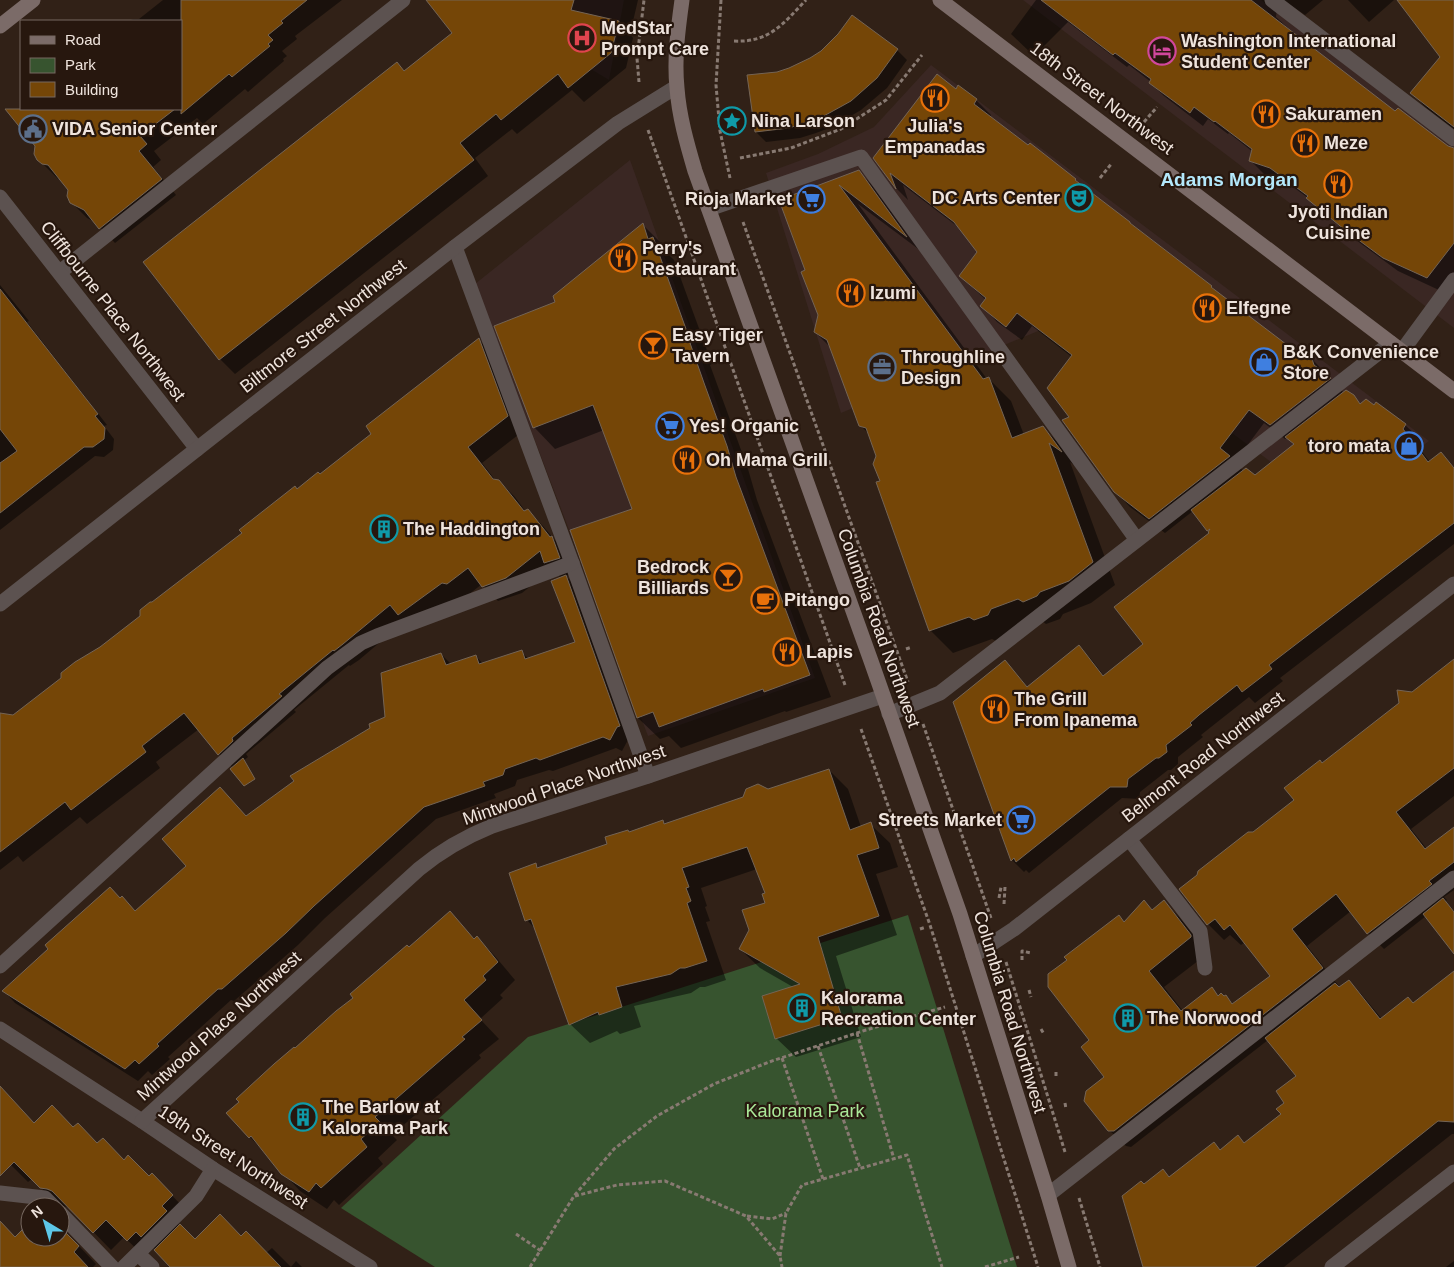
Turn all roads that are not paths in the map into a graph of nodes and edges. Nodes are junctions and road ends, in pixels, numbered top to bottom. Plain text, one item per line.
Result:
1 (32, 0) edge
2 (403, 0) edge
3 (682, 0) edge
4 (940, 0) edge
5 (1272, 0) edge
6 (0, 26) edge
7 (676, 87) junction
8 (1454, 139) edge
9 (0, 197) edge
10 (709, 209) junction
11 (455, 248) junction
12 (60, 272) junction
13 (1454, 280) edge
14 (1397, 347) junction
15 (1454, 391) edge
16 (197, 449) junction
17 (1137, 540) junction
18 (572, 563) junction
19 (1454, 584) edge
20 (0, 604) edge
21 (883, 696) junction
22 (889, 714) junction
23 (648, 776) junction
24 (1129, 838) junction
25 (1454, 878) edge
26 (973, 956) junction
27 (0, 966) edge
28 (1205, 968) dead end
29 (0, 1029) edge
30 (142, 1121) junction
31 (213, 1169) junction
32 (1454, 1172) edge
33 (0, 1193) edge
34 (1048, 1195) junction
35 (36, 1197) edge
36 (70, 1223) edge
37 (138, 1254) junction
38 (112, 1267) edge
39 (124, 1267) edge
40 (152, 1267) edge
41 (370, 1267) edge
42 (1069, 1267) edge
43 (1332, 1267) edge

1 - 6 main road
2 - 12 street
3 - 7 main road, Columbia Road Northwest
4 - 14 main road, 18th Street Northwest
5 - 8 street
7 - 10 main road, Columbia Road Northwest
7 - 11 street, Biltmore Street Northwest
9 - 12 street, Cliffbourne Place Northwest
10 - 17 street
10 - 21 main road, Columbia Road Northwest
11 - 16 street, Biltmore Street Northwest
11 - 18 street
12 - 16 street, Cliffbourne Place Northwest
13 - 14 street
14 - 15 main road, 18th Street Northwest
14 - 17 street
16 - 20 street, Biltmore Street Northwest
17 - 22 street
18 - 23 street
18 - 27 street
19 - 24 street, Belmont Road Northwest
21 - 22 main road, Columbia Road Northwest
21 - 23 street, Mintwood Place Northwest
22 - 26 main road, Columbia Road Northwest
23 - 30 street, Mintwood Place Northwest
24 - 26 street, Belmont Road Northwest
24 - 28 street
25 - 34 street
26 - 34 main road, Columbia Road Northwest
29 - 30 street, 19th Street Northwest
30 - 31 street, 19th Street Northwest
31 - 37 street
31 - 41 street, 19th Street Northwest
32 - 43 street
33 - 35 street
34 - 42 main road, Columbia Road Northwest
36 - 38 street
37 - 39 street
37 - 40 street

